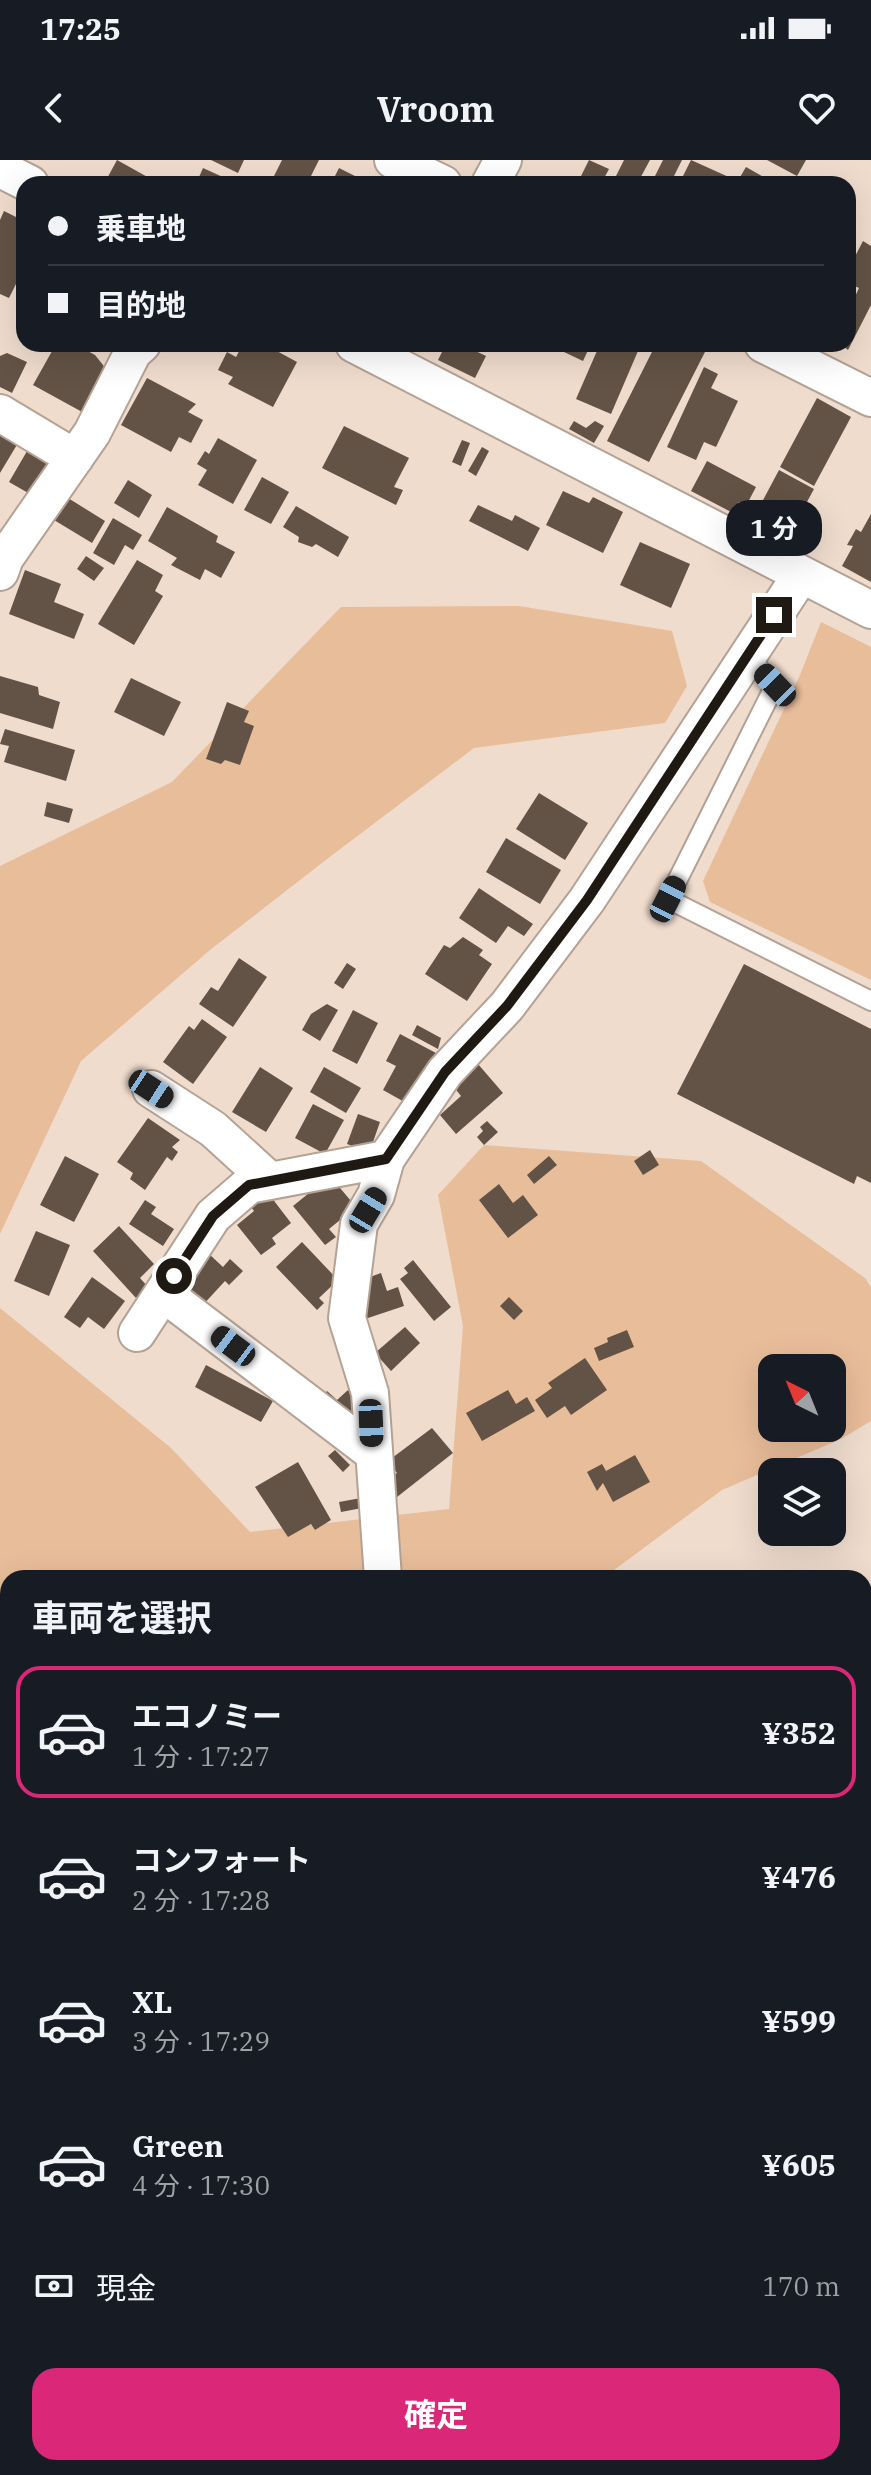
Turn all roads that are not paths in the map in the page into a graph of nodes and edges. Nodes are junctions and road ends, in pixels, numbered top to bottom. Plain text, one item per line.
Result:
1 (393, 160) edge
2 (426, 176) edge
3 (133, 352) edge
4 (779, 352) edge
5 (408, 356) edge
6 (871, 398) edge
7 (0, 413) edge
8 (75, 458) junction
9 (5, 552) edge
10 (801, 575) junction
11 (871, 610) edge
12 (747, 656) junction
13 (871, 1001) edge
14 (151, 1089) dead end
15 (386, 1159) junction
16 (270, 1181) junction
17 (163, 1293) junction
18 (137, 1333) dead end
19 (372, 1452) junction
20 (382, 1570) edge

1 - 2 street
3 - 8 street
4 - 6 street
5 - 10 street
7 - 8 street
8 - 9 street
10 - 11 street
10 - 12 street
12 - 13 lane
12 - 15 street
14 - 16 street
15 - 16 street
15 - 19 street
16 - 17 street
17 - 18 street
17 - 19 street
19 - 20 street

